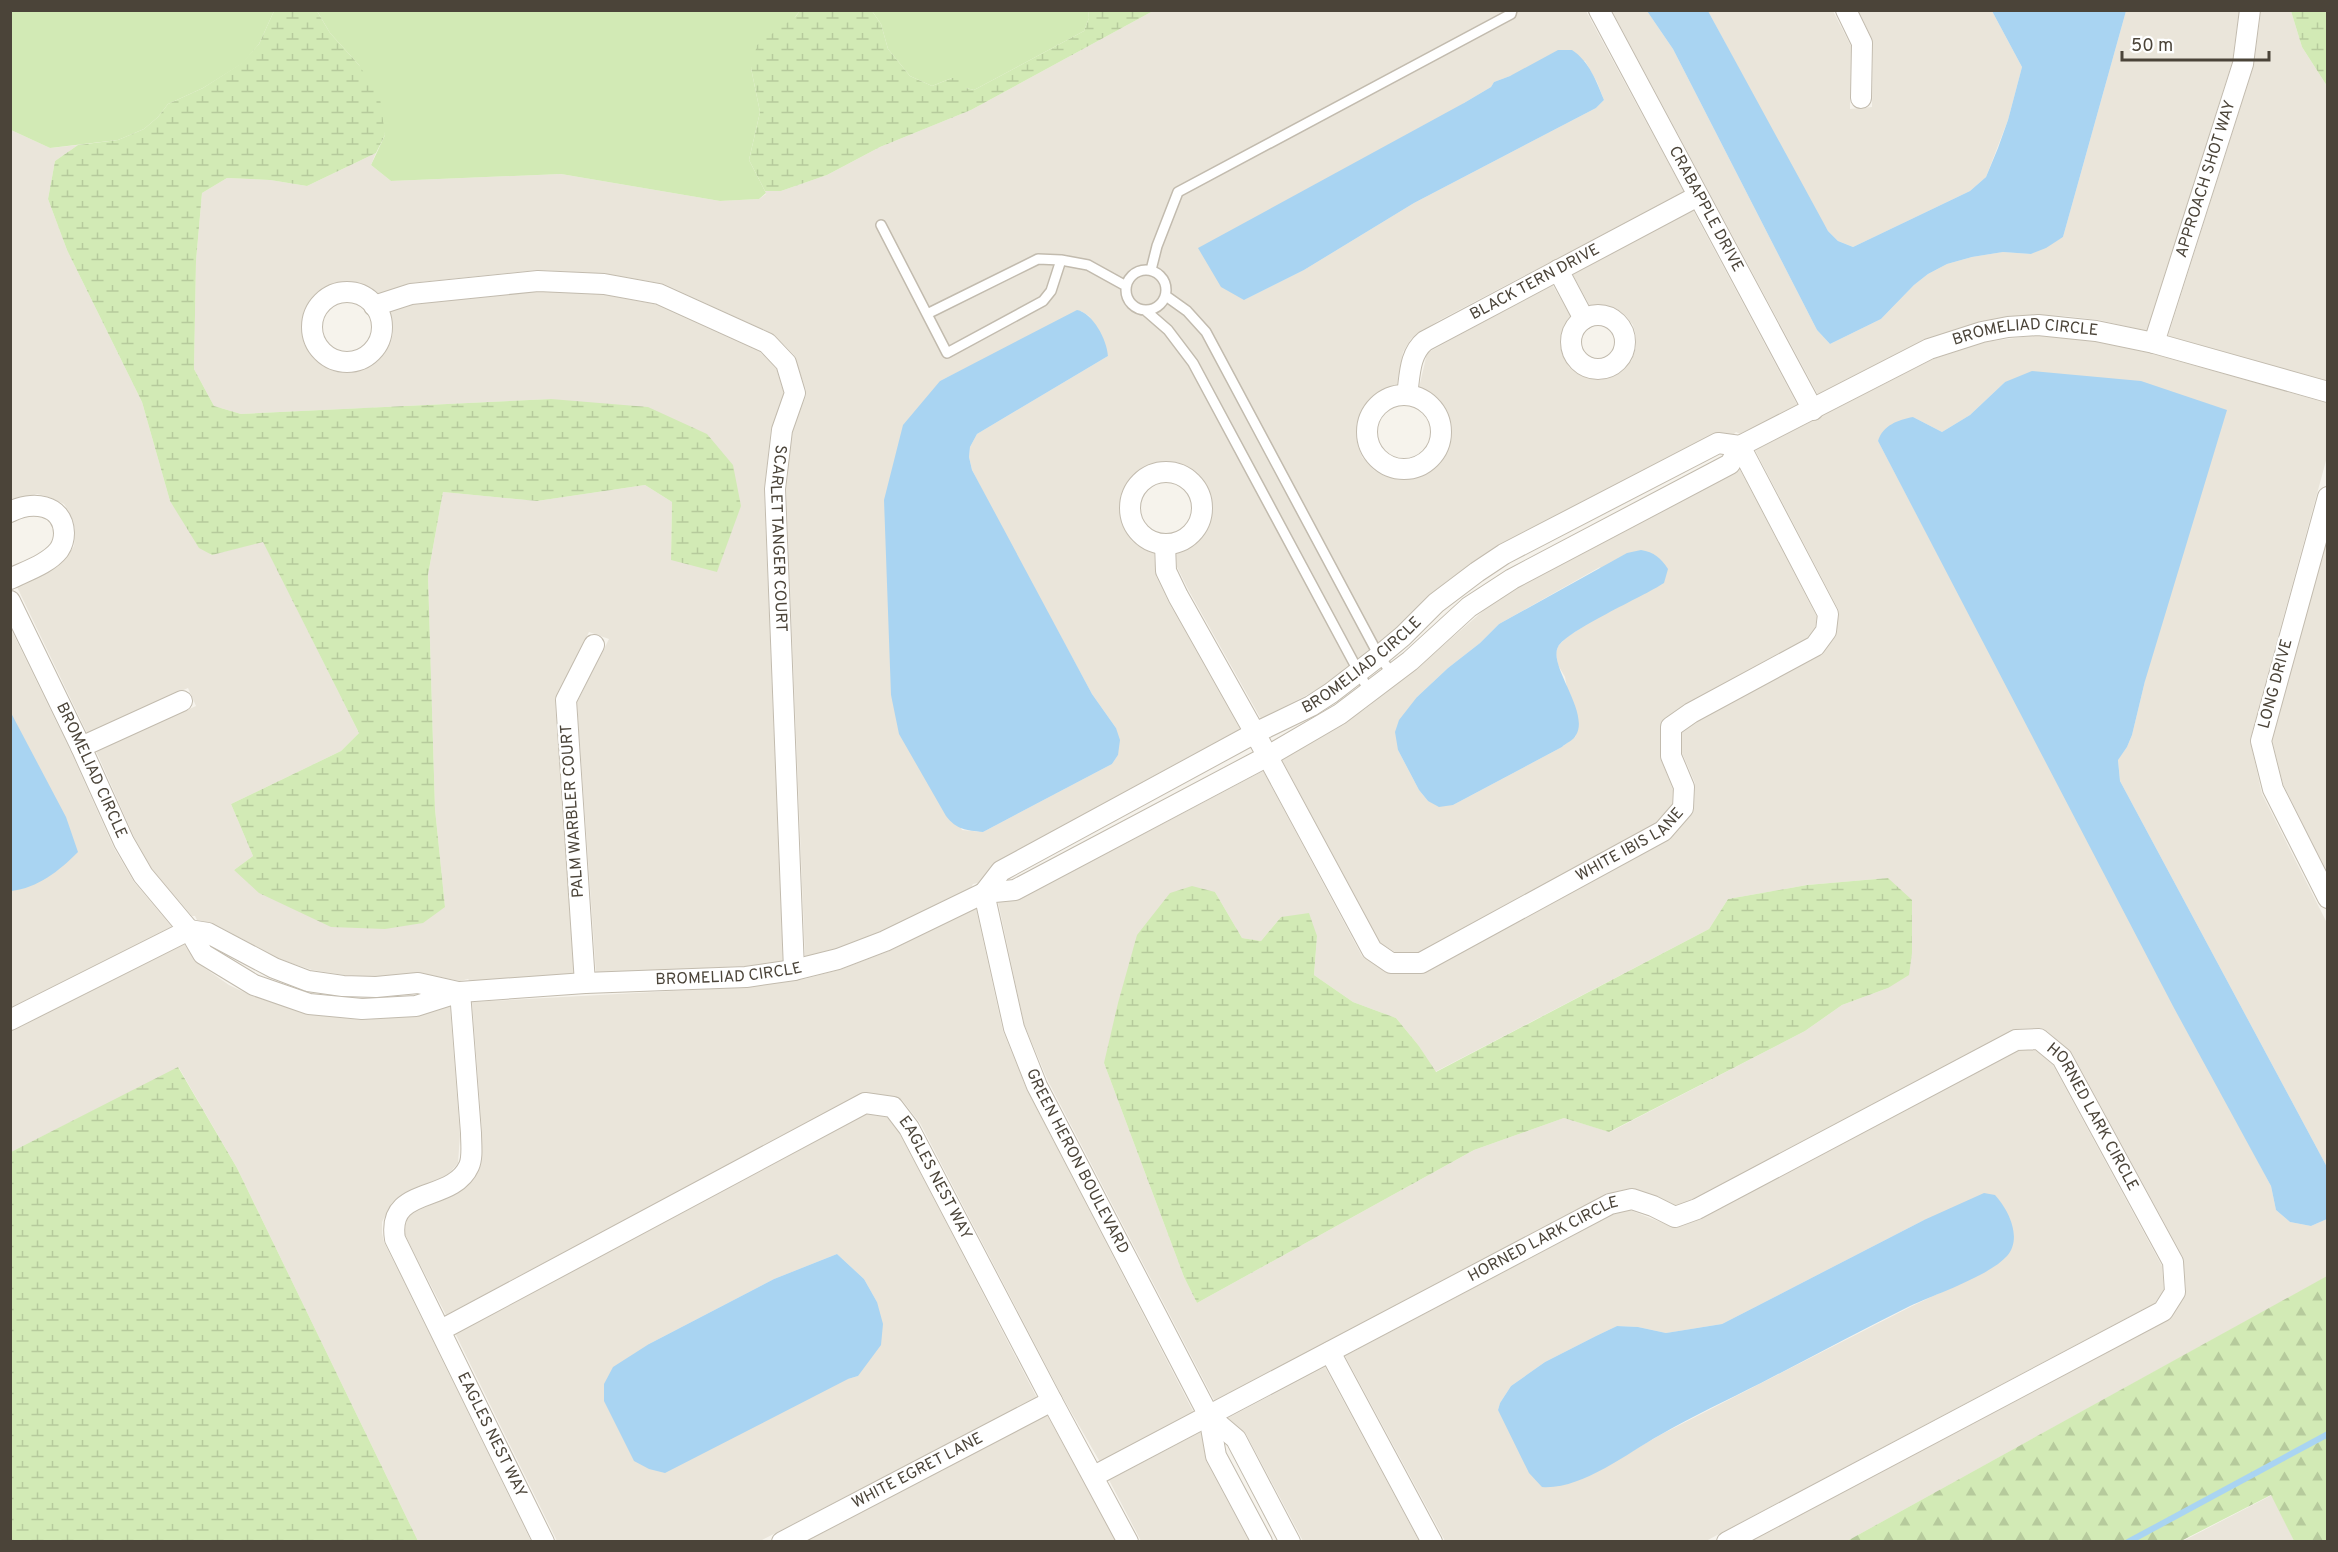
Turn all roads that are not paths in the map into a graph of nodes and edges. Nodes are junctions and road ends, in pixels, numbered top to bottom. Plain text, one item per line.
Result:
1 (1512, 10) edge
2 (1599, 10) edge
3 (1846, 10) edge
4 (2250, 10) edge
5 (1861, 98) dead end
6 (1698, 196) junction
7 (881, 225) dead end
8 (1061, 260) junction
9 (1151, 270) junction
10 (1558, 270) junction
11 (1126, 286) junction
12 (1166, 296) junction
13 (374, 306) dead end
14 (1145, 310) junction
15 (927, 314) junction
16 (1584, 319) dead end
17 (2154, 343) junction
18 (2328, 392) edge
19 (1407, 395) dead end
20 (1813, 410) junction
21 (1740, 446) junction
22 (2328, 497) edge
23 (10, 512) edge
24 (1165, 544) dead end
25 (10, 579) edge
26 (10, 601) edge
27 (594, 645) dead end
28 (1379, 656) junction
29 (1358, 673) junction
30 (1393, 675) junction
31 (1370, 693) junction
32 (182, 701) dead end
33 (1255, 733) junction
34 (81, 747) junction
35 (1268, 756) junction
36 (984, 893) junction
37 (2328, 898) edge
38 (189, 930) junction
39 (794, 970) junction
40 (585, 983) junction
41 (460, 992) junction
42 (10, 1020) edge
43 (441, 1330) junction
44 (1330, 1352) junction
45 (1052, 1401) junction
46 (1209, 1416) junction
47 (1094, 1476) junction
48 (544, 1542) edge
49 (782, 1542) edge
50 (1128, 1542) edge
51 (1262, 1542) edge
52 (1290, 1542) edge
53 (1432, 1542) edge
54 (1727, 1542) edge

1 - 9 lane
2 - 6 street, CRABAPPLE DRIVE
3 - 5 street
4 - 17 street, APPROACH SHOT WAY
6 - 10 street, BLACK TERN DRIVE
6 - 20 street, CRABAPPLE DRIVE
7 - 15 lane
8 - 11 lane
8 - 15 lane
8 - 15 lane
9 - 11 lane
9 - 12 lane
10 - 16 street
10 - 19 street, BLACK TERN DRIVE
11 - 14 lane
12 - 14 lane
12 - 28 lane
13 - 39 street, SCARLET TANGER COURT
14 - 29 lane
17 - 18 street, BROMELIAD CIRCLE
17 - 20 street, BROMELIAD CIRCLE
20 - 21 street, BROMELIAD CIRCLE
21 - 28 street, BROMELIAD CIRCLE
21 - 30 street, BROMELIAD CIRCLE
21 - 35 street, WHITE IBIS LANE
22 - 37 street, LONG DRIVE
23 - 25 street
24 - 33 street, WHITE IBIS LANE
26 - 34 street, BROMELIAD CIRCLE
27 - 40 street, PALM WARBLER COURT
28 - 29 street, BROMELIAD CIRCLE
28 - 30 lane
29 - 31 lane
29 - 33 street, BROMELIAD CIRCLE
30 - 31 street, BROMELIAD CIRCLE
31 - 35 street, BROMELIAD CIRCLE
32 - 34 street
33 - 35 street, WHITE IBIS LANE
33 - 36 street, BROMELIAD CIRCLE
34 - 38 street, BROMELIAD CIRCLE
35 - 36 street, BROMELIAD CIRCLE
36 - 39 street, BROMELIAD CIRCLE
36 - 46 street, GREEN HERON BOULEVARD
38 - 41 street, BROMELIAD CIRCLE
38 - 42 street
39 - 40 street, BROMELIAD CIRCLE
40 - 41 street, BROMELIAD CIRCLE
41 - 43 street, EAGLES NEST WAY
43 - 45 street, EAGLES NEST WAY
43 - 48 street, EAGLES NEST WAY
44 - 46 street, HORNED LARK CIRCLE
44 - 53 street
44 - 54 street, HORNED LARK CIRCLE
45 - 47 street, EAGLES NEST WAY
45 - 49 street, WHITE EGRET LANE
46 - 47 street, HORNED LARK CIRCLE
46 - 51 street, GREEN HERON BOULEVARD
46 - 52 street, GREEN HERON BOULEVARD
47 - 50 street, EAGLES NEST WAY

